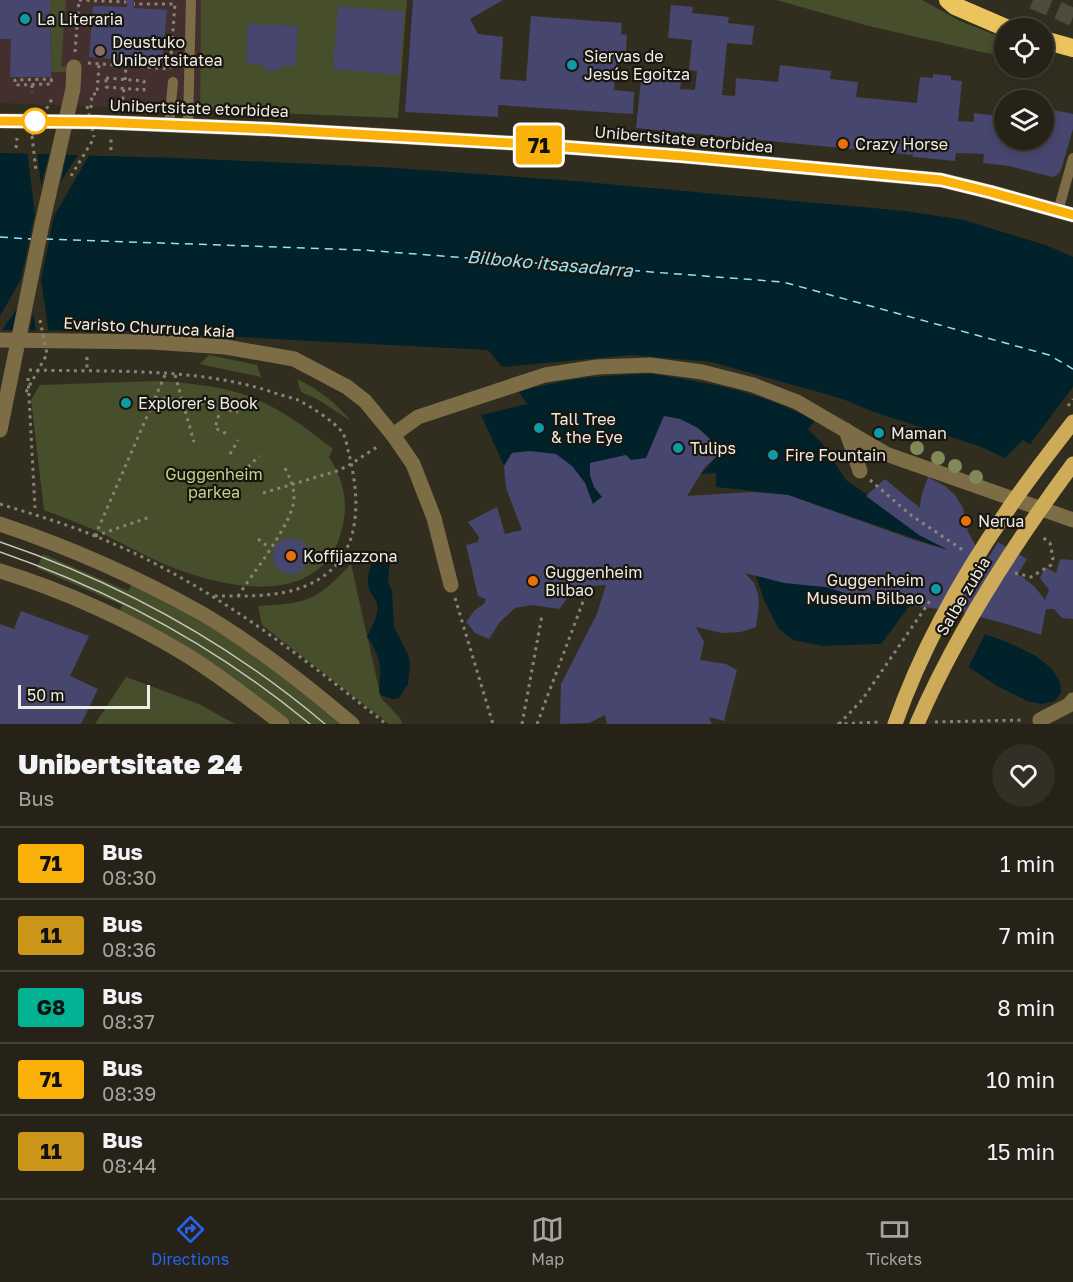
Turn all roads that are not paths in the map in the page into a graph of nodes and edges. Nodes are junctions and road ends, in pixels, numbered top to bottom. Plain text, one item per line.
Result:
1 (191, 0) edge
2 (948, 0) edge
3 (994, 23) edge
4 (1054, 43) edge
5 (1073, 48) edge
6 (74, 64) road end
7 (173, 82) dead end
8 (0, 121) edge
9 (169, 124) junction
10 (188, 125) junction
11 (1073, 158) edge
12 (1065, 213) edge
13 (0, 340) edge
14 (1073, 422) edge
15 (0, 430) edge
16 (846, 430) junction
17 (393, 435) junction
18 (1073, 464) edge
19 (860, 471) road end
20 (1073, 520) edge
21 (0, 524) edge
22 (0, 571) edge
23 (451, 585) road end
24 (1073, 700) edge
25 (1040, 720) road end
26 (892, 723) edge
27 (921, 723) edge
28 (282, 724) edge
29 (352, 724) edge

1 - 10 lane
2 - 3 highway
4 - 5 highway
6 - 15 street, bridge
7 - 9 lane
8 - 9 street, Unibertsitate etorbidea
9 - 10 street, Unibertsitate etorbidea
10 - 12 street, Unibertsitate etorbidea
11 - 12 lane
13 - 17 street, Evaristo Churruca kaia
14 - 26 main road, Salbe zubia, bridge
16 - 17 street
16 - 19 street
16 - 20 street
17 - 23 street, Evaristo Churruca kaia
18 - 27 main road, Salbe zubia, bridge
21 - 29 street
22 - 28 street
24 - 25 street

